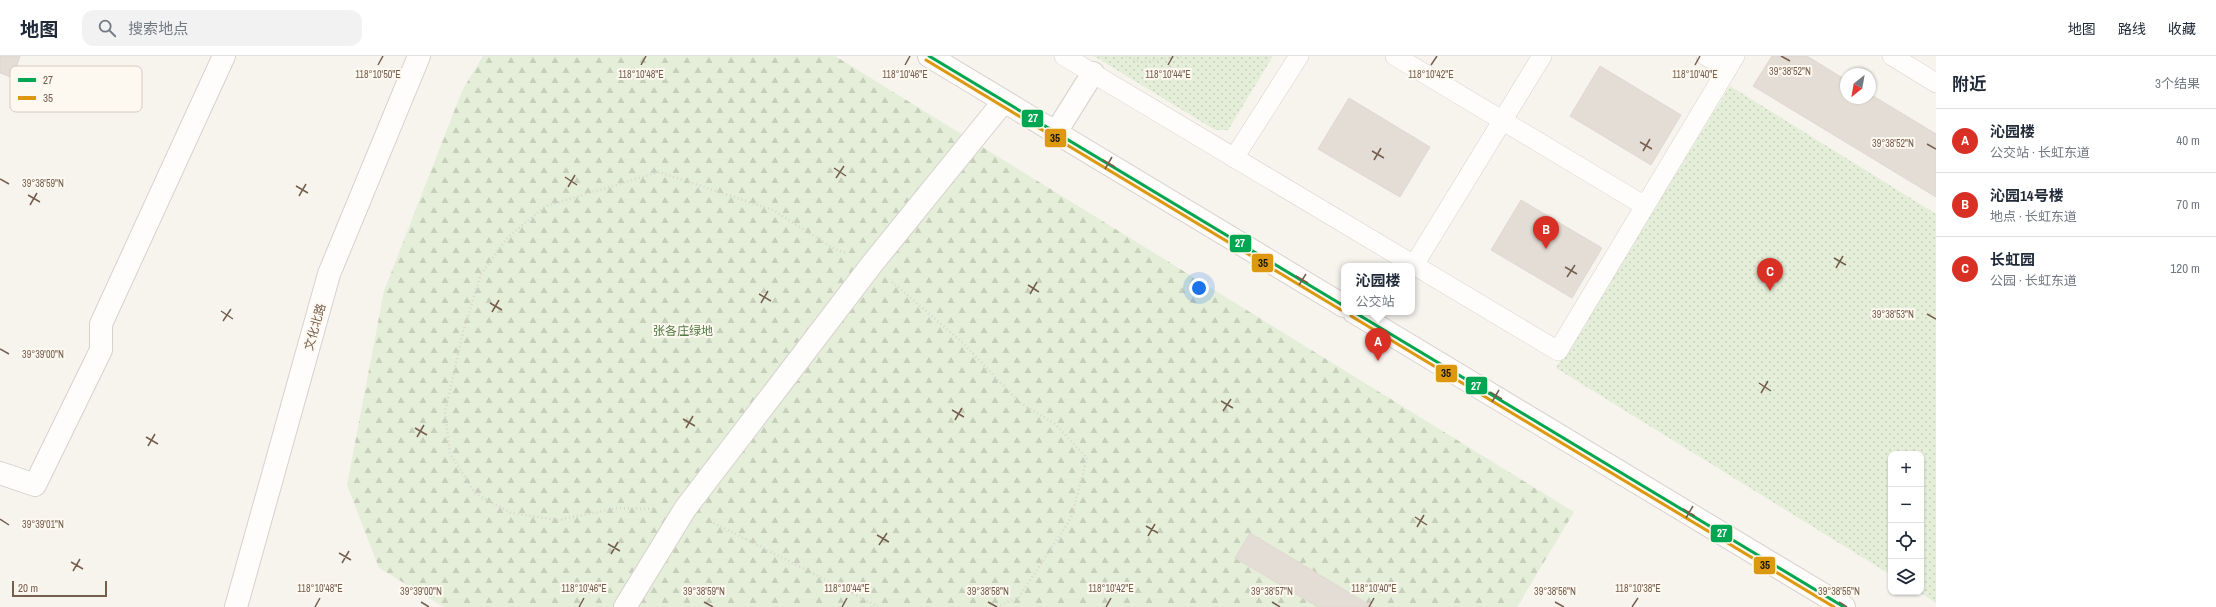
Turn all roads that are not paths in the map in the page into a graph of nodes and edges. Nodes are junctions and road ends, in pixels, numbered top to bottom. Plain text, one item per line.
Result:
1 (224, 56) edge
2 (419, 56) edge
3 (929, 56) edge
4 (1064, 56) edge
5 (1299, 56) edge
6 (1395, 56) edge
7 (1542, 56) edge
8 (1706, 56) edge
9 (1892, 56) edge
10 (1731, 62) edge
11 (1093, 73) junction
12 (1936, 84) edge
13 (1004, 101) junction
14 (1502, 119) junction
15 (1056, 132) junction
16 (1234, 158) junction
17 (1645, 206) junction
18 (1411, 263) edge
19 (1415, 263) edge
20 (1415, 266) edge
21 (1341, 304) edge
22 (1359, 315) edge
23 (0, 473) edge
24 (236, 607) edge
25 (624, 607) edge
26 (1844, 607) edge

1 - 23 street
2 - 24 street, 文化北路
3 - 13 street
4 - 11 lane
5 - 16 lane
6 - 14 lane
7 - 14 lane
8 - 10 lane
9 - 12 lane
10 - 17 lane
11 - 15 street
11 - 16 lane
13 - 15 street
13 - 25 street
14 - 17 lane
14 - 19 lane
15 - 21 street
16 - 18 lane
17 - 20 lane
22 - 26 street

